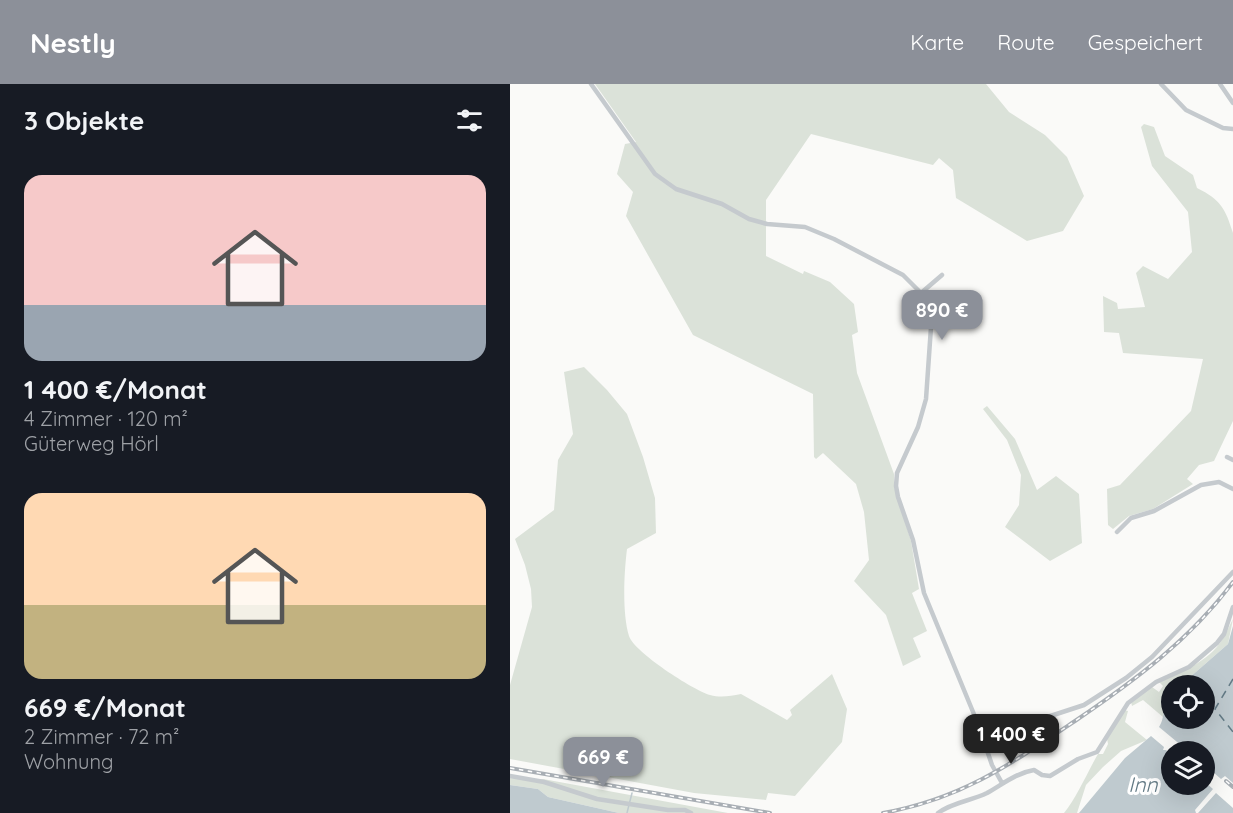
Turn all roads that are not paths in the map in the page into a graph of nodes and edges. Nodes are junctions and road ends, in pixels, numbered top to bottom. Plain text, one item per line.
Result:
1 (591, 84) edge
2 (1161, 84) edge
3 (1220, 84) edge
4 (1233, 103) edge
5 (1233, 129) edge
6 (942, 275) dead end
7 (921, 293) junction
8 (1227, 457) dead end
9 (1233, 460) edge
10 (1233, 489) edge
11 (1117, 532) dead end
12 (1233, 572) edge
13 (1233, 607) edge
14 (986, 746) junction
15 (510, 776) edge
16 (1002, 783) junction
17 (691, 813) edge
18 (938, 813) edge

1 - 7 street
2 - 5 street
3 - 4 street
6 - 7 street
7 - 14 street
8 - 9 street
10 - 11 street
12 - 14 street
13 - 16 street
14 - 16 street
15 - 17 street
16 - 18 street

